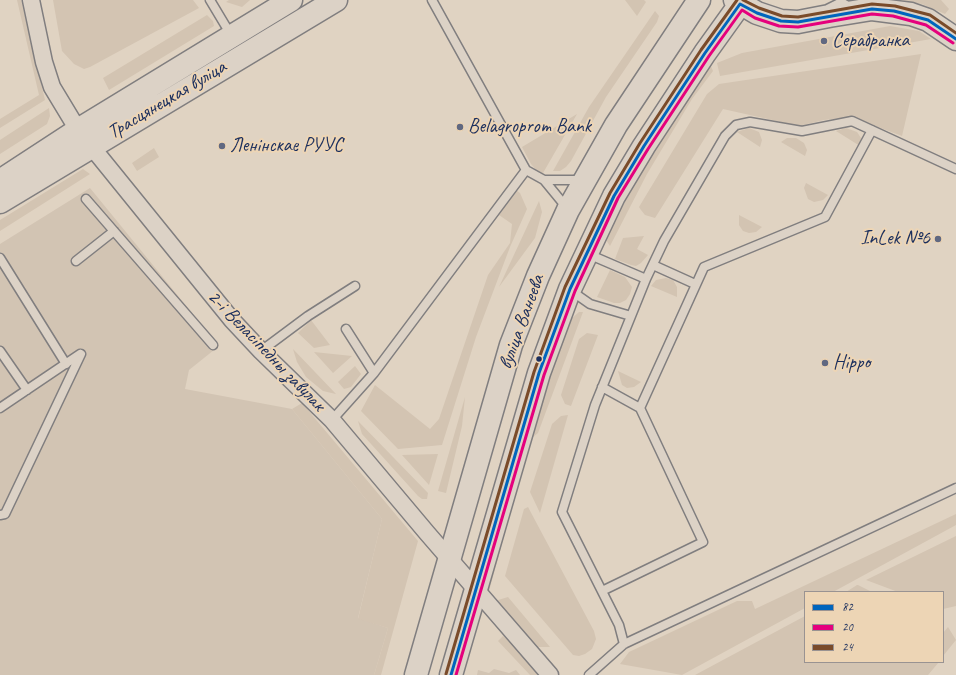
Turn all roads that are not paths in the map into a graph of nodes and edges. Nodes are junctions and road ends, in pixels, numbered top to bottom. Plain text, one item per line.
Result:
1 (31, 0) edge
2 (210, 0) edge
3 (291, 0) edge
4 (336, 0) edge
5 (432, 0) edge
6 (699, 0) edge
7 (858, 0) edge
8 (739, 1) edge
9 (829, 16) junction
10 (232, 36) junction
11 (956, 39) edge
12 (244, 54) junction
13 (872, 130) junction
14 (84, 138) junction
15 (956, 169) edge
16 (526, 170) junction
17 (544, 180) junction
18 (585, 180) junction
19 (0, 181) edge
20 (86, 199) dead end
21 (0, 202) edge
22 (568, 210) junction
23 (114, 231) junction
24 (586, 253) junction
25 (0, 258) edge
26 (76, 261) dead end
27 (653, 265) junction
28 (646, 279) junction
29 (695, 284) junction
30 (356, 286) dead end
31 (570, 289) junction
32 (631, 316) junction
33 (346, 329) dead end
34 (213, 345) dead end
35 (0, 351) edge
36 (261, 351) junction
37 (66, 364) junction
38 (374, 373) junction
39 (602, 387) junction
40 (26, 390) junction
41 (0, 408) edge
42 (640, 408) junction
43 (332, 420) junction
44 (956, 488) edge
45 (0, 515) edge
46 (449, 560) junction
47 (476, 590) junction
48 (602, 591) junction
49 (624, 644) junction
50 (416, 675) edge
51 (451, 675) edge
52 (550, 675) edge
53 (589, 675) edge

1 - 14 street, 2-і Веласіпедны завулак
2 - 10 lane
3 - 10 main road, Трасцянецкая вуліца
4 - 12 main road, Трасцянецкая вуліца
5 - 16 lane
6 - 18 main road, вуліца Ванеева
7 - 9 main road
8 - 9 main road
8 - 24 main road, вуліца Ванеева
9 - 11 main road
10 - 12 main road
10 - 14 main road, Трасцянецкая вуліца
12 - 14 main road, Трасцянецкая вуліца
13 - 15 lane
13 - 27 lane
13 - 29 lane
14 - 19 main road, Трасцянецкая вуліца
14 - 21 main road, Трасцянецкая вуліца
14 - 36 street, 2-і Веласіпедны завулак
16 - 17 lane
16 - 38 lane
17 - 18 lane
17 - 22 lane
18 - 22 main road, вуліца Ванеева
20 - 23 lane
22 - 46 main road, вуліца Ванеева
23 - 26 lane
23 - 34 lane
24 - 28 lane
24 - 31 main road, вуліца Ванеева
25 - 37 lane
27 - 28 lane
27 - 29 lane
28 - 32 lane
29 - 42 lane
30 - 36 lane
31 - 32 lane
31 - 47 main road, вуліца Ванеева
32 - 39 lane
33 - 38 lane
35 - 40 lane
36 - 43 street, 2-і Веласіпедны завулак
37 - 40 lane
37 - 45 lane
38 - 43 lane
39 - 42 lane
39 - 48 lane
40 - 41 lane
42 - 48 lane
43 - 46 street, 2-і Веласіпедны завулак
44 - 49 lane
46 - 47 street, 2-і Веласіпедны завулак
46 - 50 main road, вуліца Ванеева
47 - 51 main road, вуліца Ванеева
47 - 52 street, 2-і Веласіпедны завулак
48 - 49 lane
49 - 53 lane

